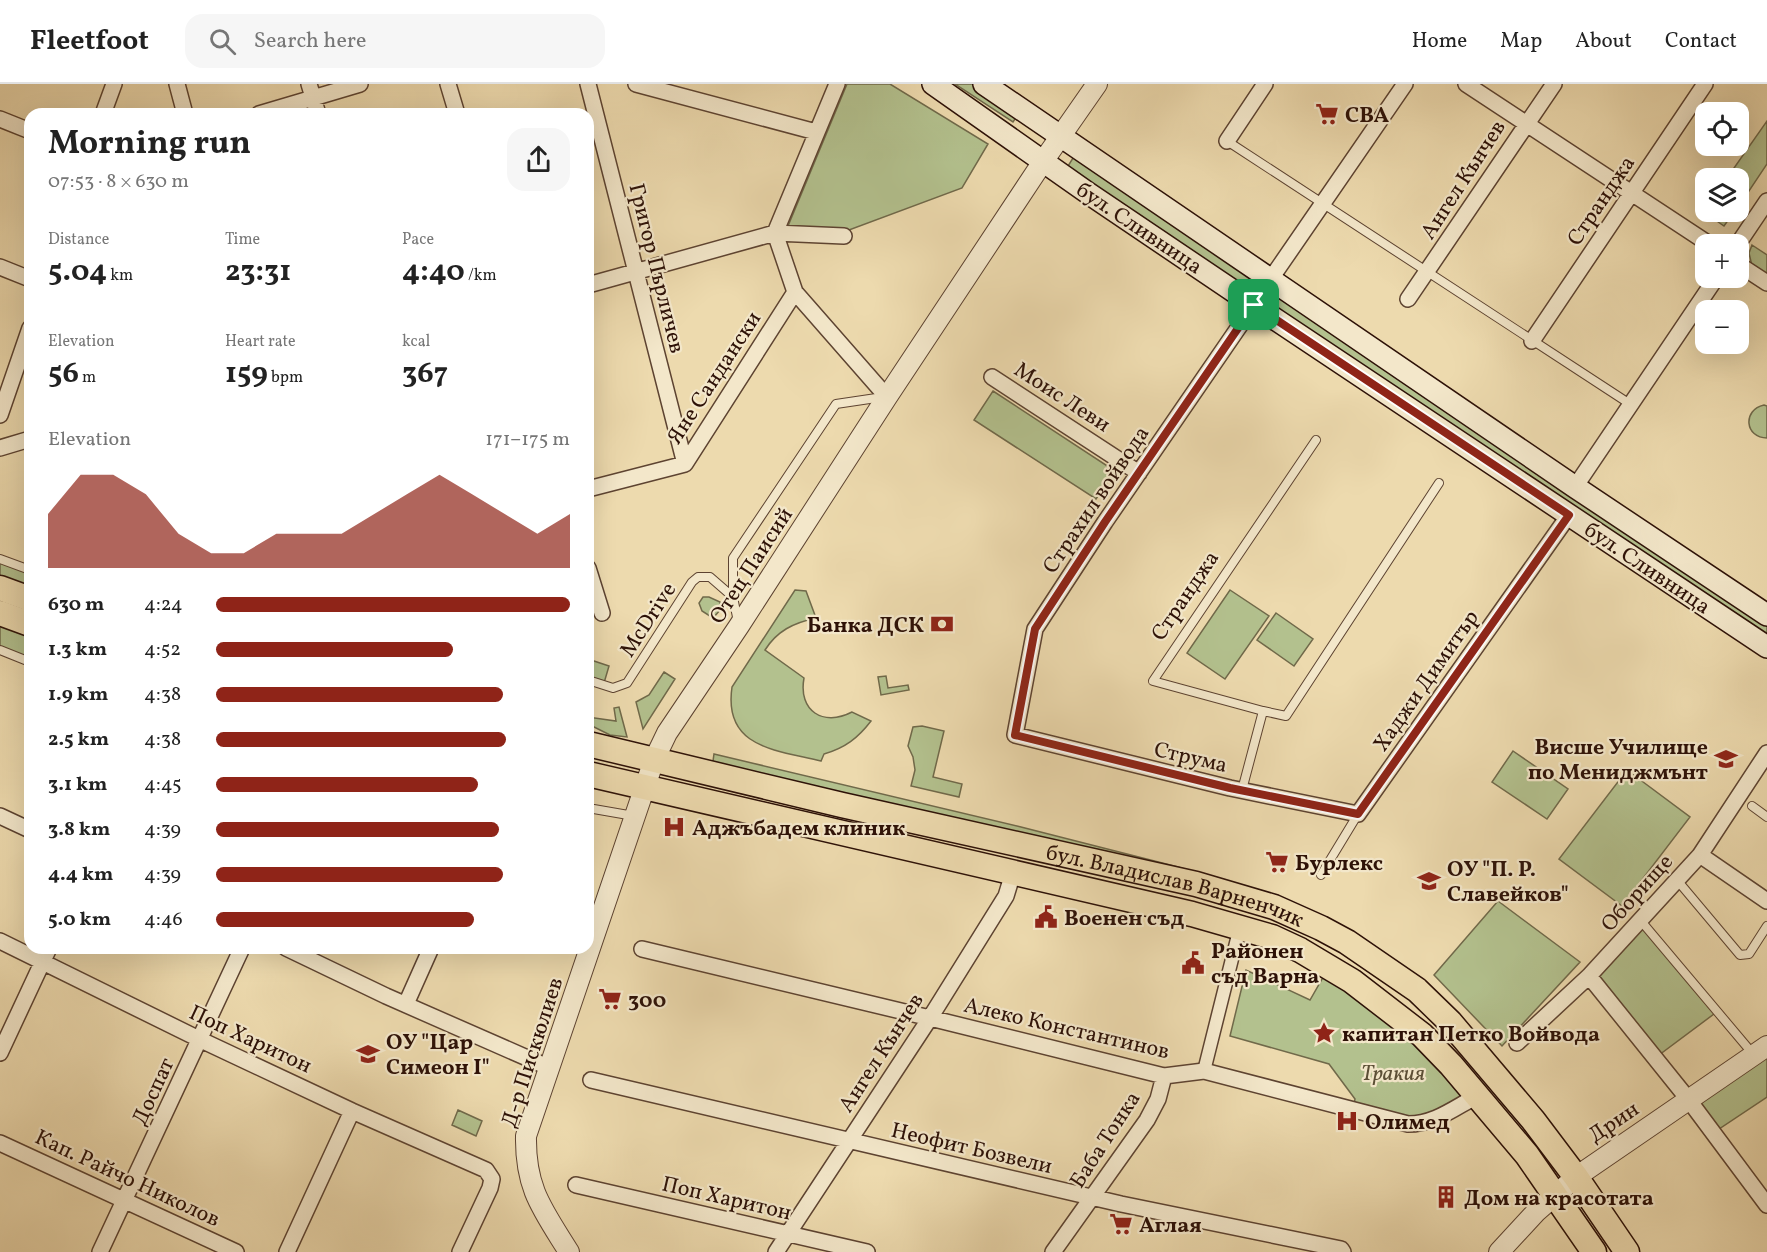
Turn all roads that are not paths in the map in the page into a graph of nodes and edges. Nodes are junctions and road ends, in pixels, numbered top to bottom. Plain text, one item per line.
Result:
1 (114, 84) edge
2 (177, 84) edge
3 (360, 84) edge
4 (448, 84) edge
5 (588, 84) edge
6 (636, 84) edge
7 (837, 84) edge
8 (933, 84) edge
9 (984, 84) edge
10 (1097, 84) edge
11 (1265, 84) edge
12 (1405, 84) edge
13 (1466, 84) edge
14 (1554, 84) edge
15 (1705, 84) edge
16 (311, 91) edge
17 (106, 108) edge
18 (183, 108) edge
19 (273, 108) edge
20 (316, 108) edge
21 (455, 108) edge
22 (0, 118) edge
23 (1526, 123) junction
24 (24, 128) edge
25 (816, 132) junction
26 (1060, 137) junction
27 (1227, 141) joint
28 (1044, 160) junction
29 (1631, 193) junction
30 (1767, 201) edge
31 (1323, 204) junction
32 (775, 233) junction
33 (1745, 234) edge
34 (1695, 235) edge
35 (844, 236) dead end
36 (0, 267) edge
37 (1749, 271) edge
38 (636, 272) junction
39 (1427, 272) junction
40 (24, 277) edge
41 (1270, 280) junction
42 (594, 283) edge
43 (1767, 283) edge
44 (1709, 288) edge
45 (795, 292) junction
46 (1408, 299) dead end
47 (1254, 305) junction
48 (1532, 341) junction
49 (24, 345) edge
50 (992, 377) dead end
51 (887, 397) junction
52 (1630, 404) junction
53 (0, 412) edge
54 (1316, 440) dead end
55 (24, 441) edge
56 (0, 448) edge
57 (685, 464) junction
58 (1139, 473) junction
59 (1439, 483) dead end
60 (594, 487) edge
61 (1575, 487) junction
62 (1569, 515) junction
63 (0, 559) edge
64 (24, 568) edge
65 (594, 587) edge
66 (0, 588) edge
67 (24, 597) edge
68 (733, 597) junction
69 (0, 613) edge
70 (602, 613) dead end
71 (1767, 615) edge
72 (24, 622) edge
73 (739, 626) junction
74 (1767, 646) edge
75 (0, 650) edge
76 (24, 660) edge
77 (594, 682) edge
78 (1263, 711) junction
79 (1015, 735) joint
80 (594, 745) edge
81 (1767, 753) edge
82 (654, 760) junction
83 (594, 775) edge
84 (645, 787) junction
85 (1242, 790) junction
86 (1752, 806) dead end
87 (594, 809) edge
88 (1358, 814) junction
89 (0, 816) edge
90 (635, 816) junction
91 (1767, 817) edge
92 (24, 828) edge
93 (1700, 855) junction
94 (1013, 873) junction
95 (1321, 875) dead end
96 (1677, 880) junction
97 (1767, 901) edge
98 (1641, 921) junction
99 (1767, 926) edge
100 (1240, 927) junction
101 (594, 938) edge
102 (0, 941) edge
103 (24, 948) edge
104 (642, 949) dead end
105 (46, 954) edge
106 (239, 954) edge
107 (299, 954) edge
108 (428, 954) edge
109 (588, 954) edge
110 (1588, 976) junction
111 (406, 1005) junction
112 (930, 1017) junction
113 (201, 1040) junction
114 (1517, 1043) dead end
115 (1761, 1050) edge
116 (0, 1053) edge
117 (550, 1068) junction
118 (1204, 1071) junction
119 (1164, 1076) junction
120 (591, 1080) dead end
121 (1477, 1096) junction
122 (1688, 1099) junction
123 (352, 1111) junction
124 (848, 1141) junction
125 (0, 1143) edge
126 (1575, 1176) junction
127 (576, 1185) dead end
128 (1556, 1194) junction
129 (1093, 1198) junction
130 (126, 1200) junction
131 (1767, 1204) edge
132 (789, 1234) junction
133 (100, 1252) edge
134 (236, 1252) edge
135 (287, 1252) edge
136 (460, 1252) edge
137 (570, 1252) edge
138 (776, 1252) edge
139 (867, 1252) edge
140 (1053, 1252) edge
141 (1343, 1252) edge
142 (1499, 1252) edge
143 (1594, 1252) edge
144 (1627, 1252) edge

1 - 17 street
2 - 18 street
3 - 16 street
4 - 21 street
5 - 38 street, Григор Пърличев
6 - 25 street
7 - 25 street
8 - 28 main road, бул. Сливница
9 - 26 main road, бул. Сливница
10 - 26 street, Отец Паисий
11 - 27 street
12 - 31 street
13 - 23 street
14 - 23 street, Ангел Кънчев
15 - 29 street, Странджа
16 - 19 street
16 - 20 street
22 - 24 street
23 - 29 street
23 - 39 street, Ангел Кънчев
25 - 32 street
26 - 28 street, Отец Паисий
26 - 41 main road, бул. Сливница
27 - 31 lane
28 - 47 main road, бул. Сливница
28 - 51 street, Отец Паисий
29 - 34 street
29 - 48 street, Странджа
30 - 33 street
31 - 39 lane
31 - 41 street
32 - 35 street
32 - 38 street
32 - 45 street
36 - 40 street
37 - 43 street
38 - 42 street
38 - 57 street, Григор Пърличев
39 - 46 street, Ангел Кънчев
39 - 48 lane
41 - 61 main road, бул. Сливница
44 - 52 street
45 - 51 street
45 - 57 street, Яне Сандански
47 - 58 street, Страхил войвода
47 - 62 main road, бул. Сливница
48 - 52 lane
49 - 53 street
50 - 58 street, Моис Леви
51 - 68 lane
51 - 73 street, Отец Паисий
52 - 61 street
54 - 78 lane, Странджа
55 - 56 street
57 - 60 street, Яне Сандански
58 - 79 street, Страхил войвода
59 - 78 lane, Странджа
61 - 71 main road, бул. Сливница
62 - 74 main road, бул. Сливница
62 - 88 street, Хаджи Димитър
63 - 64 lane
65 - 70 street
66 - 67 main road
68 - 73 lane
68 - 77 lane, McDrive
69 - 72 main road
73 - 82 street, Отец Паисий
75 - 76 lane
78 - 85 lane
79 - 85 street, Струма
80 - 82 main road, бул. Владислав Варненчик
81 - 93 street, Оборище
82 - 84 street, Д-р Пискюлиев
82 - 126 main road, бул. Владислав Варненчик
83 - 84 main road, бул. Владислав Варненчик
84 - 90 street, Д-р Пискюлиев
84 - 94 main road, бул. Владислав Варненчик
85 - 88 street, Струма
86 - 91 lane
87 - 90 lane
88 - 95 lane, Хаджи Димитър
89 - 92 street
90 - 101 street, Д-р Пискюлиев
93 - 96 street, Оборище
93 - 97 street
94 - 100 main road, бул. Владислав Варненчик
94 - 112 street, Ангел Кънчев
96 - 98 street, Оборище
96 - 99 lane
98 - 110 street, Оборище
98 - 115 lane
100 - 118 street
100 - 121 main road, бул. Владислав Варненчик
102 - 103 street, Поп Харитон
104 - 112 street, Алеко Константинов
105 - 113 street, Поп Харитон
105 - 116 street
106 - 113 street, Доспат
107 - 111 street
108 - 111 street
109 - 117 street, Д-р Пискюлиев
110 - 114 street, Оборище
110 - 122 street
111 - 117 street
112 - 119 street, Алеко Константинов
112 - 124 street, Ангел Кънчев
113 - 123 street, Поп Харитон
113 - 130 street, Доспат
115 - 122 street, Дрин
117 - 137 street, Д-р Пискюлиев
118 - 119 street, Алеко Константинов
118 - 121 street, Алеко Константинов
119 - 129 street, Баба Тонка
120 - 124 street, Неофит Бозвели
121 - 128 main road, бул. Владислав Варненчик
122 - 126 street, Дрин
122 - 131 street
123 - 135 street
123 - 136 street, Поп Харитон
124 - 129 street, Неофит Бозвели
124 - 132 street, Ангел Кънчев
125 - 130 street, Кап. Райчо Николов
126 - 128 street, Дрин
126 - 144 main road, бул. Владислав Варненчик
127 - 132 street, Поп Харитон
128 - 142 street, Дрин
128 - 143 main road, бул. Владислав Варненчик
129 - 140 street, Баба Тонка
129 - 141 street, Неофит Бозвели
130 - 133 street, Доспат
130 - 134 street, Кап. Райчо Николов
132 - 138 street, Ангел Кънчев
132 - 139 street, Поп Харитон

